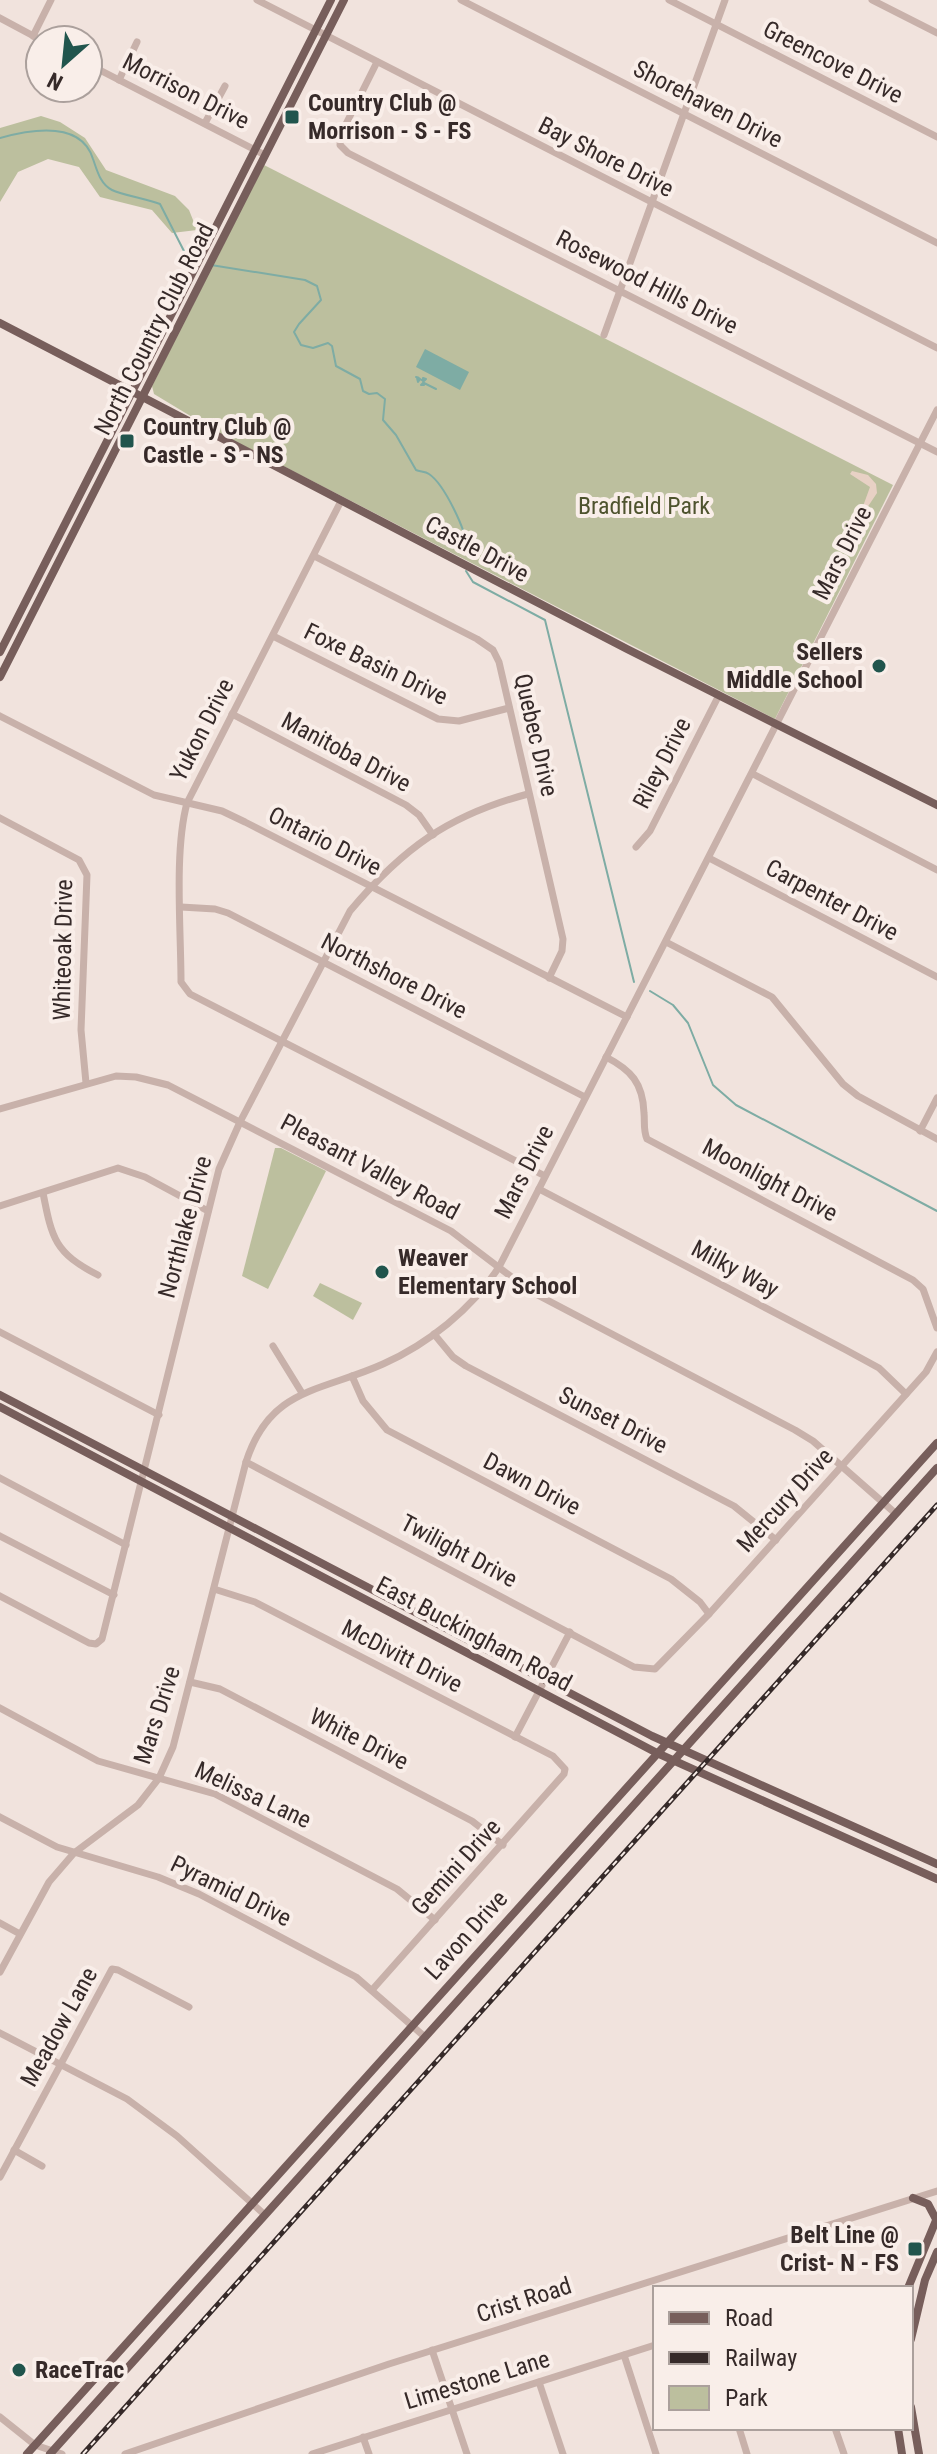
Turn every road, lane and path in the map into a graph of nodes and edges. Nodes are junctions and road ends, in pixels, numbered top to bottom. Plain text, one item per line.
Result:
1 (51, 0) edge
2 (257, 0) edge
3 (331, 0) edge
4 (344, 0) edge
5 (461, 0) edge
6 (669, 0) edge
7 (725, 0) edge
8 (872, 0) edge
9 (0, 18) edge
10 (42, 24) edge
11 (717, 25) junction
12 (316, 30) junction
13 (24, 31) edge
14 (937, 33) edge
15 (326, 35) junction
16 (137, 42) dead end
17 (377, 62) junction
18 (104, 72) edge
19 (119, 80) junction
20 (225, 86) dead end
21 (684, 113) junction
22 (205, 123) junction
23 (937, 137) edge
24 (255, 149) junction
25 (265, 155) junction
26 (652, 203) junction
27 (224, 210) junction
28 (235, 215) junction
29 (937, 243) edge
30 (620, 290) junction
31 (0, 323) edge
32 (604, 335) dead end
33 (937, 348) edge
34 (131, 393) junction
35 (141, 398) junction
36 (937, 410) edge
37 (920, 443) junction
38 (937, 452) edge
39 (341, 501) junction
40 (56, 541) junction
41 (66, 546) junction
42 (314, 556) junction
43 (273, 636) junction
44 (0, 652) edge
45 (0, 677) edge
46 (719, 695) junction
47 (509, 708) junction
48 (232, 714) junction
49 (0, 716) edge
50 (778, 725) junction
51 (753, 774) junction
52 (528, 794) junction
53 (187, 803) junction
54 (937, 805) edge
55 (0, 818) edge
56 (433, 835) junction
57 (636, 847) dead end
58 (709, 858) junction
59 (937, 870) edge
60 (371, 886) junction
61 (181, 907) junction
62 (666, 942) junction
63 (323, 962) junction
64 (937, 977) edge
65 (549, 978) junction
66 (627, 1017) junction
67 (281, 1042) junction
68 (606, 1057) junction
69 (86, 1083) junction
70 (585, 1097) junction
71 (937, 1098) edge
72 (0, 1109) edge
73 (240, 1122) junction
74 (920, 1131) junction
75 (937, 1139) edge
76 (545, 1176) junction
77 (539, 1189) junction
78 (43, 1193) junction
79 (0, 1206) edge
80 (208, 1211) junction
81 (499, 1267) junction
82 (98, 1275) dead end
83 (937, 1328) edge
84 (0, 1332) edge
85 (434, 1334) junction
86 (273, 1346) dead end
87 (937, 1352) edge
88 (352, 1376) junction
89 (302, 1393) junction
90 (906, 1394) junction
91 (0, 1395) edge
92 (0, 1407) edge
93 (159, 1415) junction
94 (937, 1443) edge
95 (246, 1462) junction
96 (842, 1466) junction
97 (937, 1468) edge
98 (144, 1471) junction
99 (0, 1478) edge
100 (142, 1482) junction
101 (883, 1503) junction
102 (895, 1513) junction
103 (232, 1516) junction
104 (228, 1527) junction
105 (0, 1536) edge
106 (776, 1540) junction
107 (126, 1545) junction
108 (214, 1589) junction
109 (114, 1595) junction
110 (0, 1596) edge
111 (709, 1614) junction
112 (570, 1632) junction
113 (655, 1669) joint
114 (544, 1680) junction
115 (190, 1682) junction
116 (539, 1690) junction
117 (0, 1708) edge
118 (515, 1737) junction
119 (666, 1743) junction
120 (683, 1750) junction
121 (657, 1753) junction
122 (674, 1761) junction
123 (565, 1769) joint
124 (159, 1778) junction
125 (0, 1817) edge
126 (503, 1845) junction
127 (909, 1851) junction
128 (74, 1853) junction
129 (903, 1864) junction
130 (937, 1864) edge
131 (937, 1879) edge
132 (435, 1920) junction
133 (0, 1923) edge
134 (20, 1934) junction
135 (0, 1972) edge
136 (372, 1990) junction
137 (189, 2007) dead end
138 (411, 2025) junction
139 (0, 2033) edge
140 (425, 2037) junction
141 (59, 2064) junction
142 (328, 2119) junction
143 (341, 2131) junction
144 (14, 2150) junction
145 (42, 2166) dead end
146 (0, 2177) edge
147 (937, 2191) edge
148 (913, 2198) junction
149 (252, 2203) junction
150 (265, 2215) junction
151 (937, 2218) edge
152 (937, 2252) edge
153 (909, 2286) edge
154 (913, 2330) edge
155 (653, 2346) edge
156 (432, 2350) junction
157 (624, 2355) junction
158 (539, 2382) junction
159 (452, 2410) junction
160 (0, 2417) edge
161 (913, 2419) edge
162 (740, 2430) edge
163 (836, 2430) edge
164 (898, 2430) edge
165 (363, 2437) junction
166 (35, 2445) junction
167 (51, 2453) edge
168 (27, 2454) edge
169 (62, 2454) edge
170 (125, 2454) edge
171 (312, 2454) edge
172 (369, 2454) edge
173 (467, 2454) edge
174 (563, 2454) edge
175 (656, 2454) edge
176 (747, 2454) edge
177 (844, 2454) edge
178 (902, 2454) edge
179 (919, 2454) edge

1 - 10 street
2 - 12 street, Bay Shore Drive
3 - 12 main road, North Country Club Road
4 - 15 main road, North Country Club Road
5 - 21 street, Shorehaven Drive
6 - 11 street, Greencove Drive
7 - 11 street
8 - 14 street
9 - 13 street
11 - 21 street
11 - 23 street, Greencove Drive
12 - 15 street, Bay Shore Drive
12 - 24 main road, North Country Club Road
15 - 17 street, Bay Shore Drive
15 - 25 main road, North Country Club Road
16 - 19 street
17 - 26 street, Bay Shore Drive
17 - 30 street, Rosewood Hills Drive
18 - 19 street, Morrison Drive
19 - 22 street, Morrison Drive
20 - 22 street
21 - 26 street
21 - 29 street, Shorehaven Drive
22 - 24 street, Morrison Drive
24 - 25 street, Morrison Drive
24 - 27 main road, North Country Club Road
25 - 28 main road, North Country Club Road
26 - 30 street
26 - 33 street, Bay Shore Drive
27 - 28 main road
27 - 34 main road, North Country Club Road
28 - 35 main road, North Country Club Road
30 - 32 street
30 - 37 street, Rosewood Hills Drive
31 - 34 main road, Castle Drive
34 - 35 main road, Castle Drive
34 - 40 main road, North Country Club Road
35 - 39 main road, Castle Drive
35 - 41 main road, North Country Club Road
36 - 37 street, Mars Drive
37 - 38 street, Rosewood Hills Drive
37 - 50 street, Mars Drive
39 - 42 street, Yukon Drive
39 - 46 main road, Castle Drive
40 - 41 main road
40 - 44 main road, North Country Club Road
41 - 45 main road, North Country Club Road
42 - 43 street, Yukon Drive
42 - 47 street, Quebec Drive
43 - 47 street, Foxe Basin Drive
43 - 48 street, Yukon Drive
46 - 50 main road, Castle Drive
46 - 57 street, Riley Drive
47 - 52 street, Quebec Drive
48 - 53 street, Yukon Drive
48 - 56 street, Manitoba Drive
49 - 53 street, Ontario Drive
50 - 51 street, Mars Drive
50 - 54 main road, Castle Drive
51 - 58 street, Mars Drive
51 - 59 street
52 - 56 street, Northlake Drive
52 - 65 street, Quebec Drive
53 - 60 street, Ontario Drive
53 - 61 street, Yukon Drive
55 - 69 street, Whiteoak Drive
56 - 60 street, Northlake Drive
58 - 62 street, Mars Drive
58 - 64 street, Carpenter Drive
60 - 63 street, Northlake Drive
60 - 65 street, Ontario Drive
61 - 63 street, Northshore Drive
61 - 67 street, Yukon Drive
62 - 66 street, Mars Drive
62 - 74 street
63 - 67 street, Northlake Drive
63 - 70 street, Northshore Drive
65 - 66 street, Ontario Drive
66 - 68 street, Mars Drive
67 - 73 street, Northlake Drive
67 - 76 street
68 - 70 street, Mars Drive
68 - 83 street, Moonlight Drive
69 - 72 street, Pleasant Valley Road
69 - 73 street, Pleasant Valley Road
70 - 76 street, Mars Drive
71 - 74 street
73 - 80 street, Northlake Drive
73 - 81 street, Pleasant Valley Road
74 - 75 street
76 - 77 street, Mars Drive
77 - 81 street, Mars Drive
77 - 90 street, Milky Way
78 - 79 street
78 - 80 street
78 - 82 street
80 - 93 street, Northlake Drive
81 - 85 street, Mars Drive
81 - 96 street, Pleasant Valley Road
84 - 93 street
85 - 88 street, Mars Drive
85 - 106 street, Sunset Drive
86 - 89 street
87 - 90 street, Mercury Drive
88 - 89 street, Mars Drive
88 - 111 street, Dawn Drive
89 - 95 street, Mars Drive
90 - 96 street, Mercury Drive
91 - 98 main road, East Buckingham Road
92 - 100 main road, East Buckingham Road
93 - 98 street, Northlake Drive
94 - 101 main road, Lavon Drive
95 - 103 street, Mars Drive
95 - 112 street, Twilight Drive
96 - 101 street, Pleasant Valley Road
96 - 106 street, Mercury Drive
97 - 102 main road, Lavon Drive
98 - 100 street, Northlake Drive
98 - 103 main road, East Buckingham Road
99 - 107 street
100 - 104 main road, East Buckingham Road
100 - 107 street, Northlake Drive
101 - 102 street, Pleasant Valley Road
101 - 119 main road, Lavon Drive
102 - 120 main road, Lavon Drive
103 - 104 street, Mars Drive
103 - 114 main road, East Buckingham Road
104 - 108 street, Mars Drive
104 - 116 main road, East Buckingham Road
105 - 109 street
106 - 111 street, Mercury Drive
107 - 109 street, Northlake Drive
108 - 115 street, Mars Drive
108 - 118 street, McDivitt Drive
109 - 110 street, Northlake Drive
111 - 113 street, Mercury Drive
112 - 113 street, Twilight Drive
112 - 114 street
114 - 116 street
114 - 119 main road, East Buckingham Road
115 - 124 street, Mars Drive
115 - 126 street, White Drive
116 - 118 street
116 - 121 main road, East Buckingham Road
117 - 124 street, Melissa Lane
118 - 123 street, McDivitt Drive
119 - 120 main road, East Buckingham Road
119 - 121 main road, Lavon Drive
120 - 122 main road, Lavon Drive
120 - 127 main road, East Buckingham Road
121 - 122 main road, East Buckingham Road
121 - 138 main road, Lavon Drive
122 - 129 main road, East Buckingham Road
122 - 140 main road, Lavon Drive
123 - 126 street, Gemini Drive
124 - 128 street, Mars Drive
124 - 132 street, Melissa Lane
125 - 128 street, Pyramid Drive
126 - 132 street, Gemini Drive
127 - 129 main road
127 - 130 main road, East Buckingham Road
128 - 134 street, Mars Drive
128 - 136 street, Pyramid Drive
129 - 131 main road, East Buckingham Road
132 - 136 street, Gemini Drive
133 - 134 street
134 - 135 street, Mars Drive
136 - 138 street, Pyramid Drive
137 - 141 street, Meadow Lane
138 - 140 street, Pyramid Drive
138 - 142 main road, Lavon Drive
139 - 141 street
140 - 143 main road, Lavon Drive
141 - 144 street, Meadow Lane
141 - 149 street
142 - 143 main road
142 - 149 main road, Lavon Drive
143 - 150 main road, Lavon Drive
144 - 145 street
144 - 146 street, Meadow Lane
147 - 148 street, Crist Road
148 - 151 main road
148 - 156 street, Crist Road
149 - 150 street
149 - 166 main road, Lavon Drive
150 - 167 main road, Lavon Drive
151 - 153 main road
152 - 154 main road
155 - 157 street, Limestone Lane
156 - 159 street
156 - 170 street, Crist Road
157 - 158 street, Limestone Lane
157 - 175 street
158 - 159 street, Limestone Lane
158 - 174 street
159 - 165 street, Limestone Lane
159 - 173 street
160 - 166 street
161 - 179 main road
162 - 176 street
163 - 177 street
164 - 178 main road
165 - 171 street, Limestone Lane
165 - 172 street
166 - 167 street
166 - 168 main road, Lavon Drive
167 - 169 street

